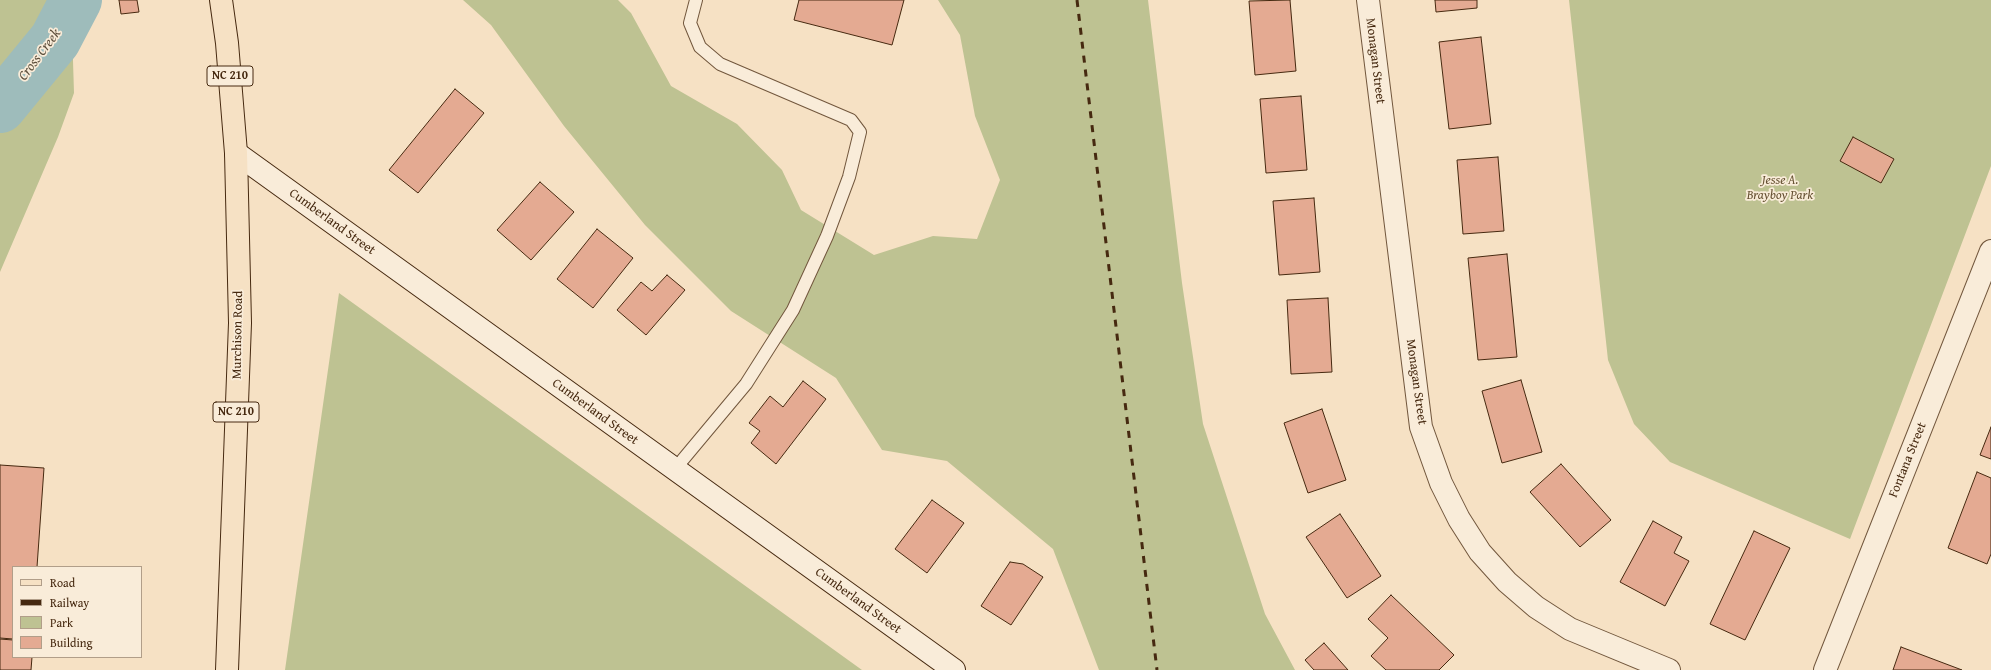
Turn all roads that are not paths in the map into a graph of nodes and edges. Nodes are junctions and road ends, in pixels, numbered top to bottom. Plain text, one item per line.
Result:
1 (221, 0) edge
2 (696, 0) edge
3 (1368, 0) edge
4 (236, 153) junction
5 (1991, 251) edge
6 (675, 469) junction
7 (227, 670) edge
8 (954, 670) edge
9 (1668, 670) edge
10 (1825, 670) edge

1 - 4 main road, Murchison Road / NC 210
2 - 6 lane
3 - 9 street, Monagan Street
4 - 6 street, Cumberland Street
4 - 7 main road, Murchison Road / NC 210
5 - 10 street, Fontana Street
6 - 8 street, Cumberland Street

